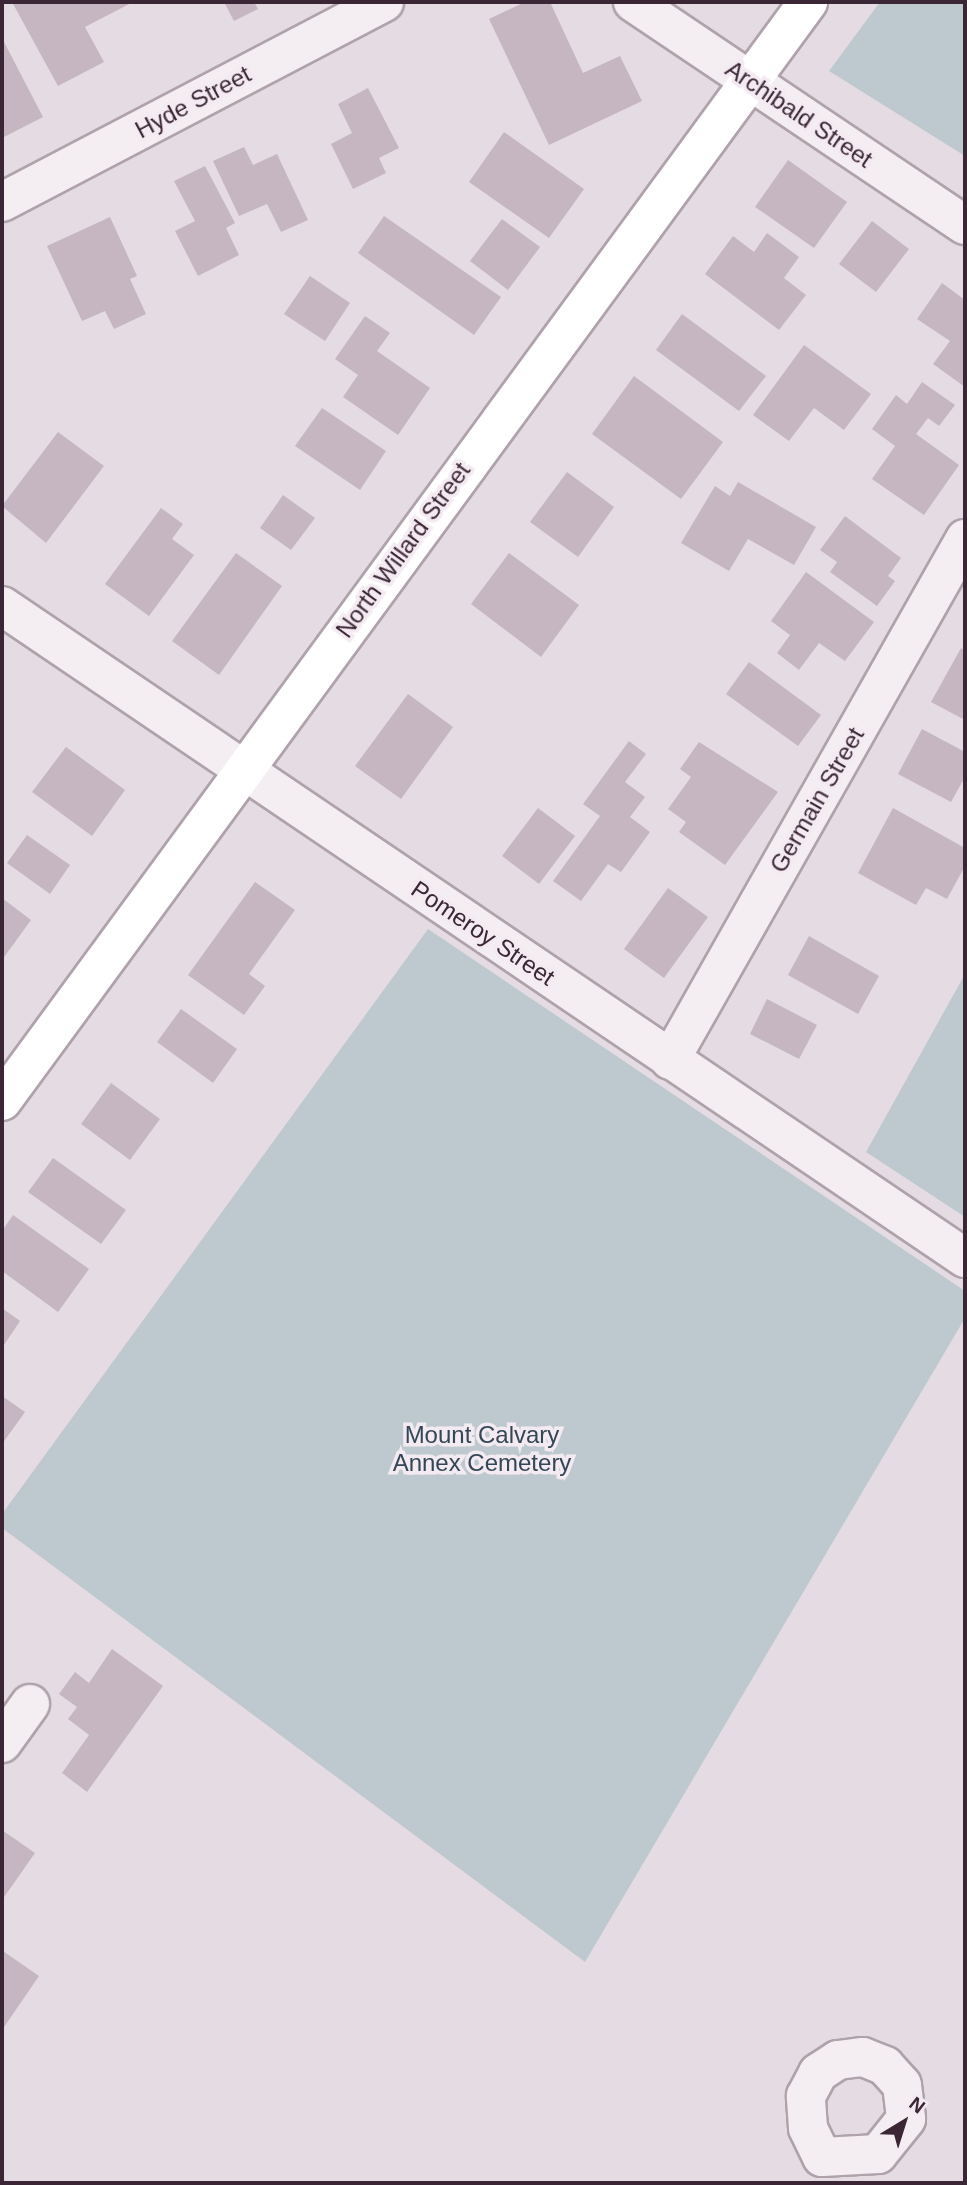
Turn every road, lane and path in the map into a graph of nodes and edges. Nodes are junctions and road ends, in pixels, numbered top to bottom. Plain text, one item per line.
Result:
1 (384, 2) edge
2 (633, 2) edge
3 (807, 2) edge
4 (749, 81) junction
5 (2, 202) edge
6 (965, 225) edge
7 (965, 539) edge
8 (2, 606) edge
9 (244, 768) junction
10 (670, 1060) junction
11 (2, 1101) edge
12 (965, 1258) edge
13 (30, 1704) dead end
14 (2, 1743) edge

1 - 5 street, Hyde Street
2 - 4 street, Archibald Street
3 - 4 main road, North Willard Street
4 - 6 street, Archibald Street
4 - 9 main road, North Willard Street
7 - 10 street, Germain Street
8 - 9 street, Pomeroy Street
9 - 10 street, Pomeroy Street
9 - 11 main road, North Willard Street
10 - 12 street, Pomeroy Street
13 - 14 street

